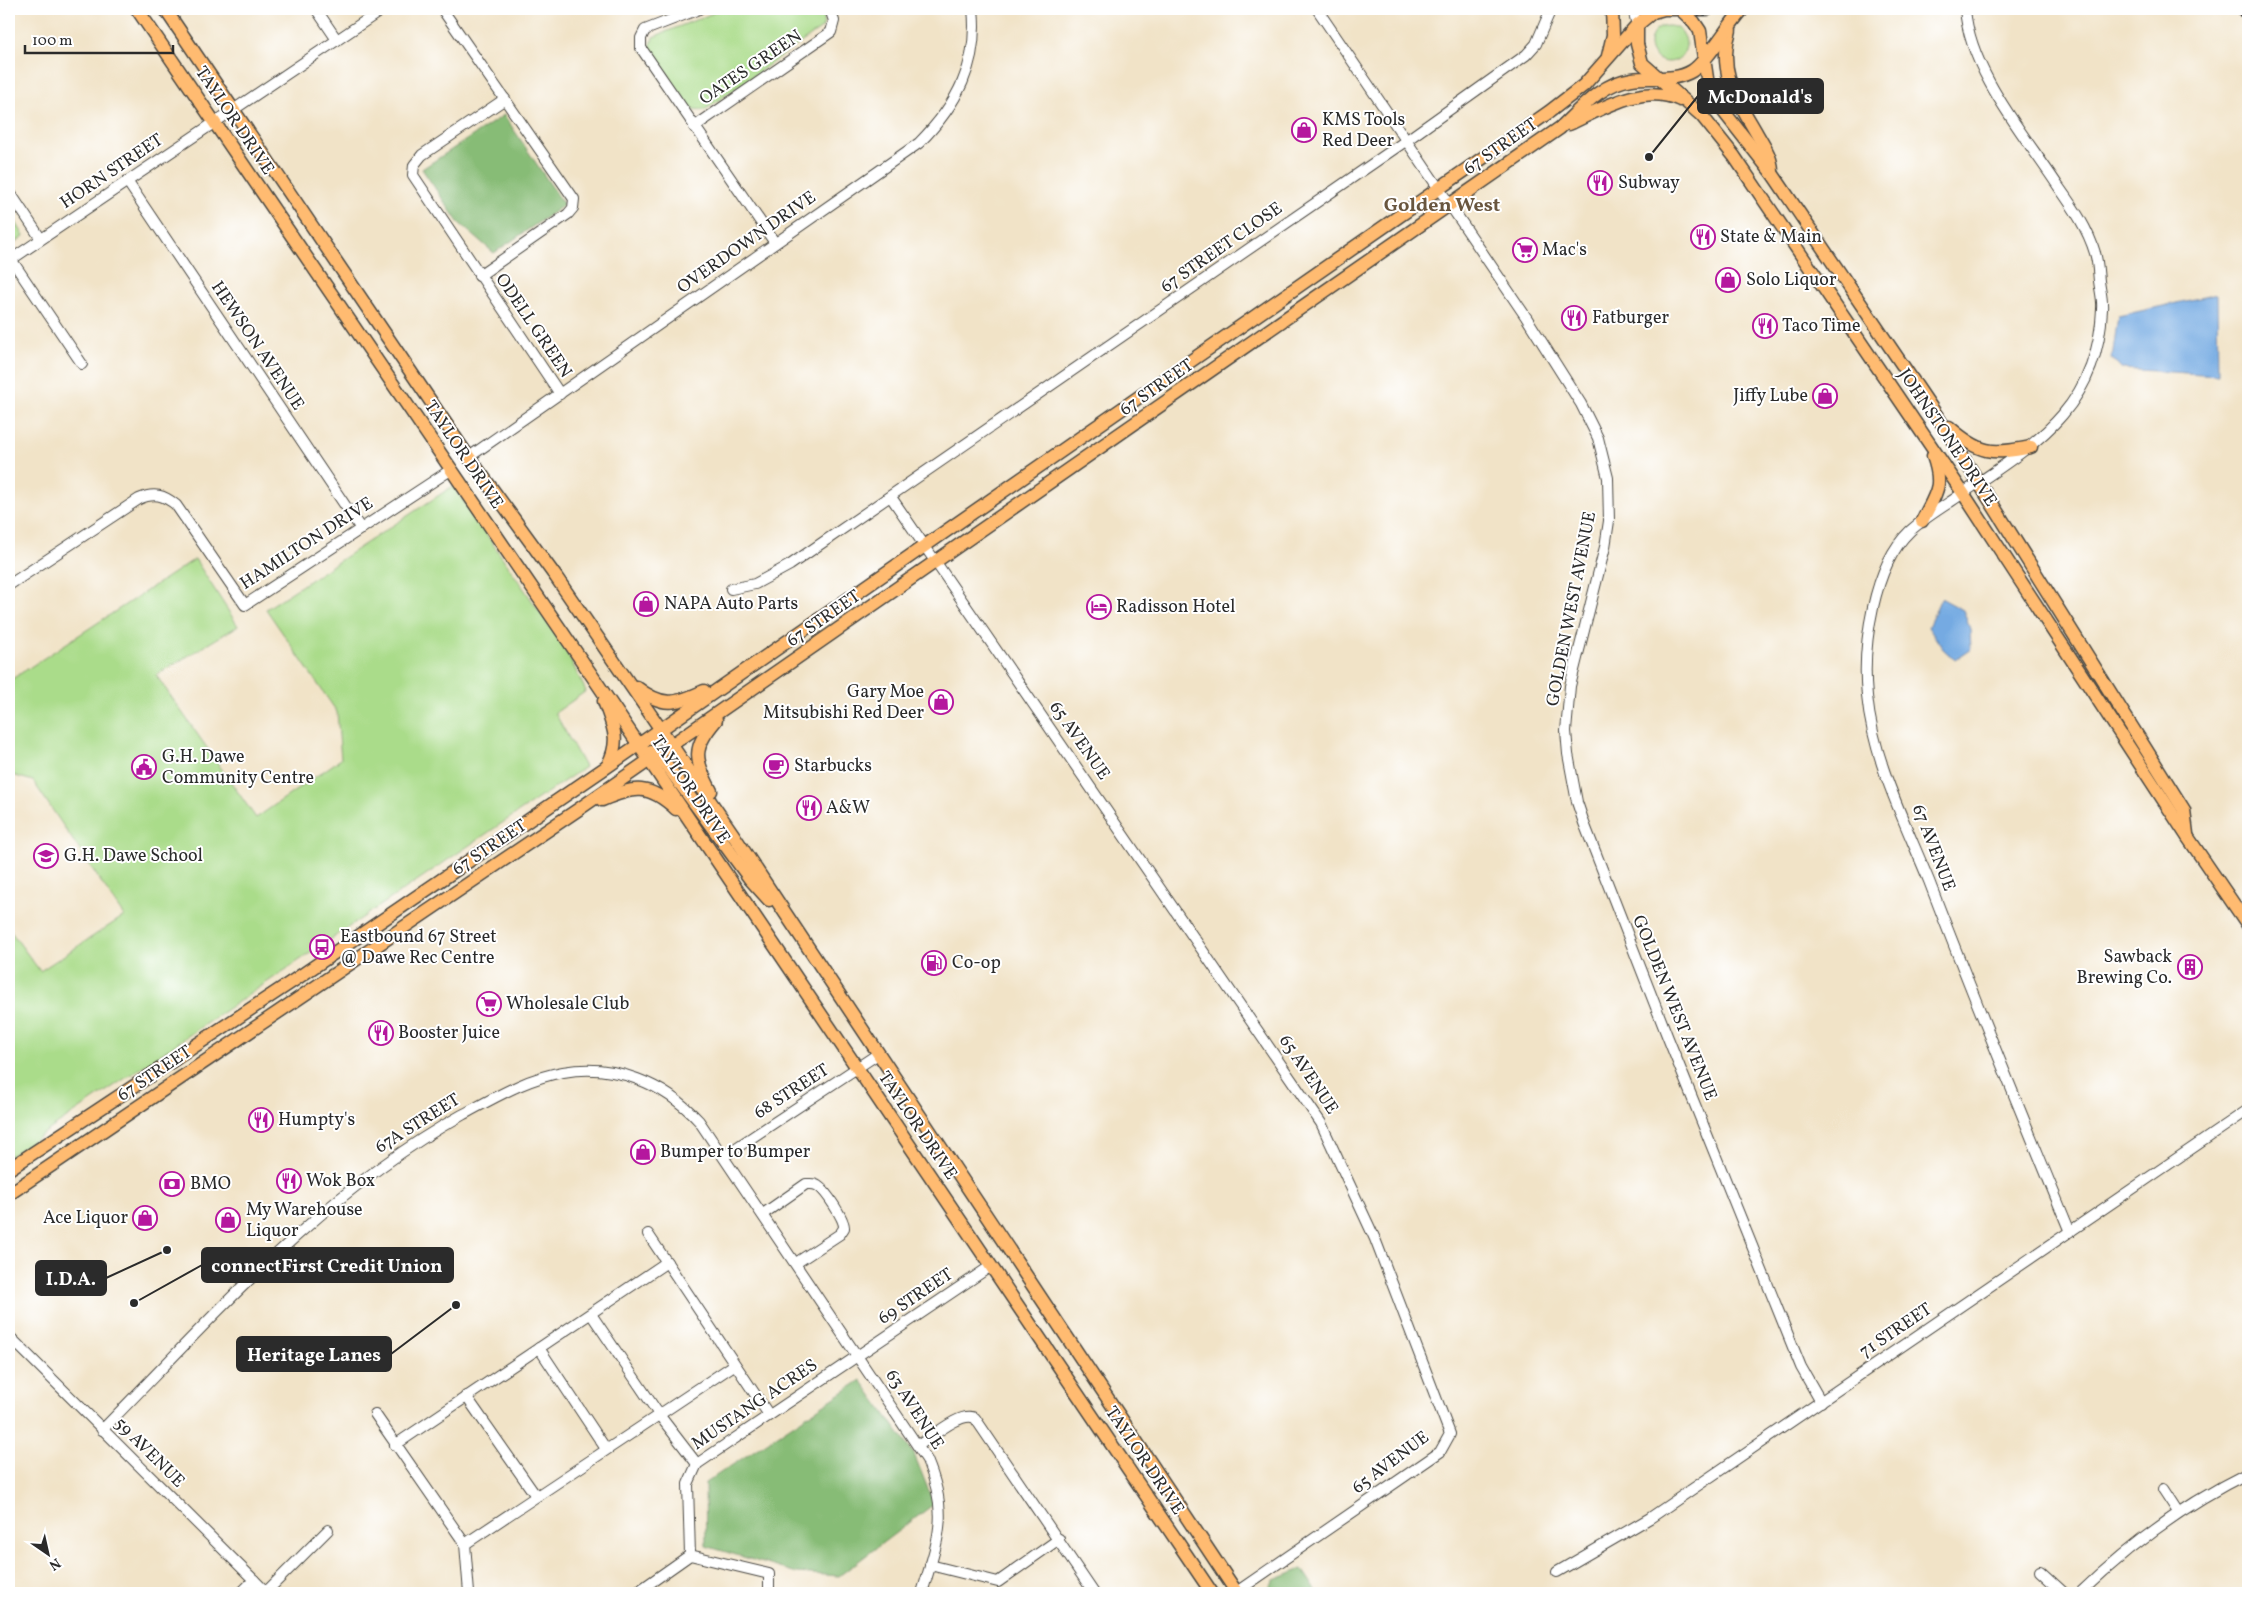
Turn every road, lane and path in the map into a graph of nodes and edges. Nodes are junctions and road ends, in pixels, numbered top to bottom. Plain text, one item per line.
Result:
1 (137, 9) edge
2 (165, 9) edge
3 (316, 9) edge
4 (383, 9) edge
5 (442, 9) edge
6 (699, 9) edge
7 (830, 9) edge
8 (973, 9) edge
9 (1318, 9) edge
10 (1551, 9) edge
11 (1612, 9) edge
12 (1633, 9) edge
13 (1680, 9) edge
14 (1708, 9) edge
15 (1743, 9) edge
16 (1964, 9) edge
17 (1733, 20) junction
18 (1637, 25) junction
19 (337, 40) junction
20 (1608, 56) junction
21 (1705, 58) junction
22 (1657, 77) junction
23 (505, 99) junction
24 (1687, 103) junction
25 (234, 109) junction
26 (214, 123) junction
27 (694, 127) junction
28 (1560, 128) junction
29 (1407, 140) junction
30 (1772, 173) junction
31 (127, 182) junction
32 (1439, 189) junction
33 (9, 191) edge
34 (1450, 204) junction
35 (41, 239) junction
36 (775, 243) junction
37 (10, 260) edge
38 (479, 276) junction
39 (82, 364) dead end
40 (560, 394) junction
41 (1939, 419) junction
42 (1928, 442) junction
43 (2031, 447) junction
44 (469, 457) junction
45 (452, 469) junction
46 (1980, 482) junction
47 (1963, 493) junction
48 (892, 496) junction
49 (1922, 521) junction
50 (361, 529) junction
51 (924, 546) junction
52 (936, 563) junction
53 (9, 585) edge
54 (731, 589) dead end
55 (738, 675) junction
56 (628, 681) junction
57 (597, 683) junction
58 (729, 705) junction
59 (660, 728) junction
60 (638, 744) junction
61 (672, 745) junction
62 (653, 758) junction
63 (608, 766) junction
64 (579, 809) junction
65 (693, 826) junction
66 (732, 833) junction
67 (2187, 836) junction
68 (789, 919) junction
69 (2248, 925) edge
70 (878, 1054) junction
71 (857, 1068) junction
72 (2248, 1110) edge
73 (724, 1156) junction
74 (9, 1169) edge
75 (9, 1194) edge
76 (763, 1214) junction
77 (2070, 1232) junction
78 (648, 1234) dead end
79 (667, 1262) junction
80 (796, 1263) junction
81 (991, 1266) junction
82 (591, 1314) junction
83 (9, 1336) edge
84 (539, 1348) junction
85 (858, 1355) junction
86 (734, 1365) junction
87 (466, 1396) junction
88 (1821, 1402) junction
89 (375, 1414) dead end
90 (769, 1415) junction
91 (660, 1416) junction
92 (102, 1430) junction
93 (396, 1445) junction
94 (919, 1445) junction
95 (606, 1450) junction
96 (697, 1464) junction
97 (2248, 1473) edge
98 (2163, 1490) dead end
99 (536, 1496) junction
100 (2178, 1512) junction
101 (328, 1530) dead end
102 (1058, 1539) junction
103 (465, 1544) junction
104 (690, 1554) junction
105 (930, 1564) junction
106 (2040, 1571) dead end
107 (1557, 1572) dead end
108 (254, 1580) junction
109 (241, 1593) edge
110 (266, 1593) edge
111 (469, 1593) edge
112 (636, 1593) edge
113 (769, 1593) edge
114 (922, 1593) edge
115 (1094, 1593) edge
116 (1212, 1593) edge
117 (1236, 1593) edge
118 (2064, 1593) edge
119 (2080, 1593) edge

1 - 26 main road, TAYLOR DRIVE
2 - 25 main road, TAYLOR DRIVE
3 - 19 street
4 - 19 street, HORN STREET
5 - 23 street, ODELL GREEN
6 - 27 street, OATES GREEN
7 - 27 street, OATES GREEN
8 - 36 street, OVERDOWN DRIVE
9 - 29 street, GOLDEN WEST AVENUE
10 - 29 street, 67 STREET CLOSE
11 - 20 main road
12 - 18 street
13 - 14 main road
13 - 18 main road
13 - 21 main road
15 - 17 main road
16 - 43 street, 67 AVENUE
17 - 21 main road
17 - 30 main road
18 - 20 main road, 67 STREET
18 - 22 main road
19 - 25 street, HORN STREET
20 - 32 main road, 67 STREET
21 - 22 main road
21 - 30 main road, JOHNSTONE DRIVE
22 - 24 main road, JOHNSTONE DRIVE
22 - 28 main road, 67 STREET
23 - 38 street, ODELL GREEN
23 - 38 street, ODELL GREEN
24 - 28 main road
24 - 42 main road, JOHNSTONE DRIVE
25 - 26 street, HORN STREET
25 - 44 main road, TAYLOR DRIVE
26 - 31 street, HORN STREET
26 - 45 main road, TAYLOR DRIVE
27 - 36 street, OATES GREEN
28 - 34 main road, 67 STREET
29 - 32 street, GOLDEN WEST AVENUE
29 - 48 street, 67 STREET CLOSE
30 - 41 main road, JOHNSTONE DRIVE
31 - 35 street, HORN STREET
31 - 50 street, HEWSON AVENUE
32 - 34 street, GOLDEN WEST AVENUE
32 - 51 main road, 67 STREET
33 - 35 street
34 - 52 main road, 67 STREET
34 - 88 street, GOLDEN WEST AVENUE
35 - 37 street, HORN STREET
36 - 40 street, OVERDOWN DRIVE
37 - 39 street
38 - 40 street, ODELL GREEN
40 - 44 street, OVERDOWN DRIVE
41 - 43 main road
41 - 46 main road, JOHNSTONE DRIVE
42 - 47 main road, JOHNSTONE DRIVE
42 - 49 main road
43 - 46 street, 67 AVENUE
44 - 56 main road, TAYLOR DRIVE
45 - 50 street, HAMILTON DRIVE
45 - 57 main road, TAYLOR DRIVE
46 - 47 street, 67 AVENUE
46 - 67 main road, JOHNSTONE DRIVE
47 - 49 street, 67 AVENUE
47 - 67 main road, JOHNSTONE DRIVE
48 - 51 street
48 - 54 street, 67 STREET CLOSE
49 - 77 street, 67 AVENUE
50 - 53 street, HAMILTON DRIVE
51 - 52 street, 65 AVENUE
51 - 55 main road, 67 STREET
52 - 58 main road, 67 STREET
52 - 117 street, 65 AVENUE
55 - 56 main road
55 - 59 main road, 67 STREET
56 - 59 main road, TAYLOR DRIVE
57 - 60 main road, TAYLOR DRIVE
57 - 63 main road
58 - 61 main road, 67 STREET
58 - 66 main road
59 - 60 main road, 67 STREET
59 - 61 main road, TAYLOR DRIVE
60 - 62 main road
60 - 63 main road, 67 STREET
61 - 62 main road, 67 STREET
61 - 66 main road, TAYLOR DRIVE
62 - 64 main road, 67 STREET
62 - 65 main road, TAYLOR DRIVE
62 - 68 main road
63 - 74 main road, 67 STREET
64 - 65 main road
64 - 75 main road, 67 STREET
65 - 71 main road, TAYLOR DRIVE
66 - 68 main road, TAYLOR DRIVE
67 - 69 main road, JOHNSTONE DRIVE
68 - 70 main road, TAYLOR DRIVE
70 - 71 street, 68 STREET
70 - 117 main road, TAYLOR DRIVE
71 - 73 street, 68 STREET
71 - 81 main road, TAYLOR DRIVE
72 - 77 street, 71 STREET
73 - 76 street, 63 AVENUE
73 - 92 street, 67A STREET
76 - 80 street, 63 AVENUE
76 - 80 street
77 - 88 street, 71 STREET
78 - 79 street
79 - 82 street
79 - 86 street
80 - 85 street, 63 AVENUE
81 - 85 street, 69 STREET
81 - 116 main road, TAYLOR DRIVE
82 - 84 street
82 - 91 street
83 - 92 street, 59 AVENUE
84 - 87 street
84 - 95 street
85 - 90 street, MUSTANG ACRES
85 - 94 street, 63 AVENUE
86 - 90 street
86 - 91 street
87 - 93 street
87 - 99 street
88 - 107 street, 71 STREET
89 - 93 street
90 - 96 street, MUSTANG ACRES
91 - 95 street
91 - 96 street
92 - 108 street, 59 AVENUE
93 - 103 street
94 - 102 street
94 - 105 street, 63 AVENUE
95 - 99 street
96 - 104 street, MUSTANG ACRES
97 - 100 street
98 - 100 street
99 - 103 street
100 - 119 street
101 - 110 street
102 - 105 street
102 - 115 street
103 - 111 street
104 - 112 street
104 - 113 street
105 - 114 street, 63 AVENUE
106 - 118 street
108 - 109 street
108 - 110 street, 59 AVENUE

